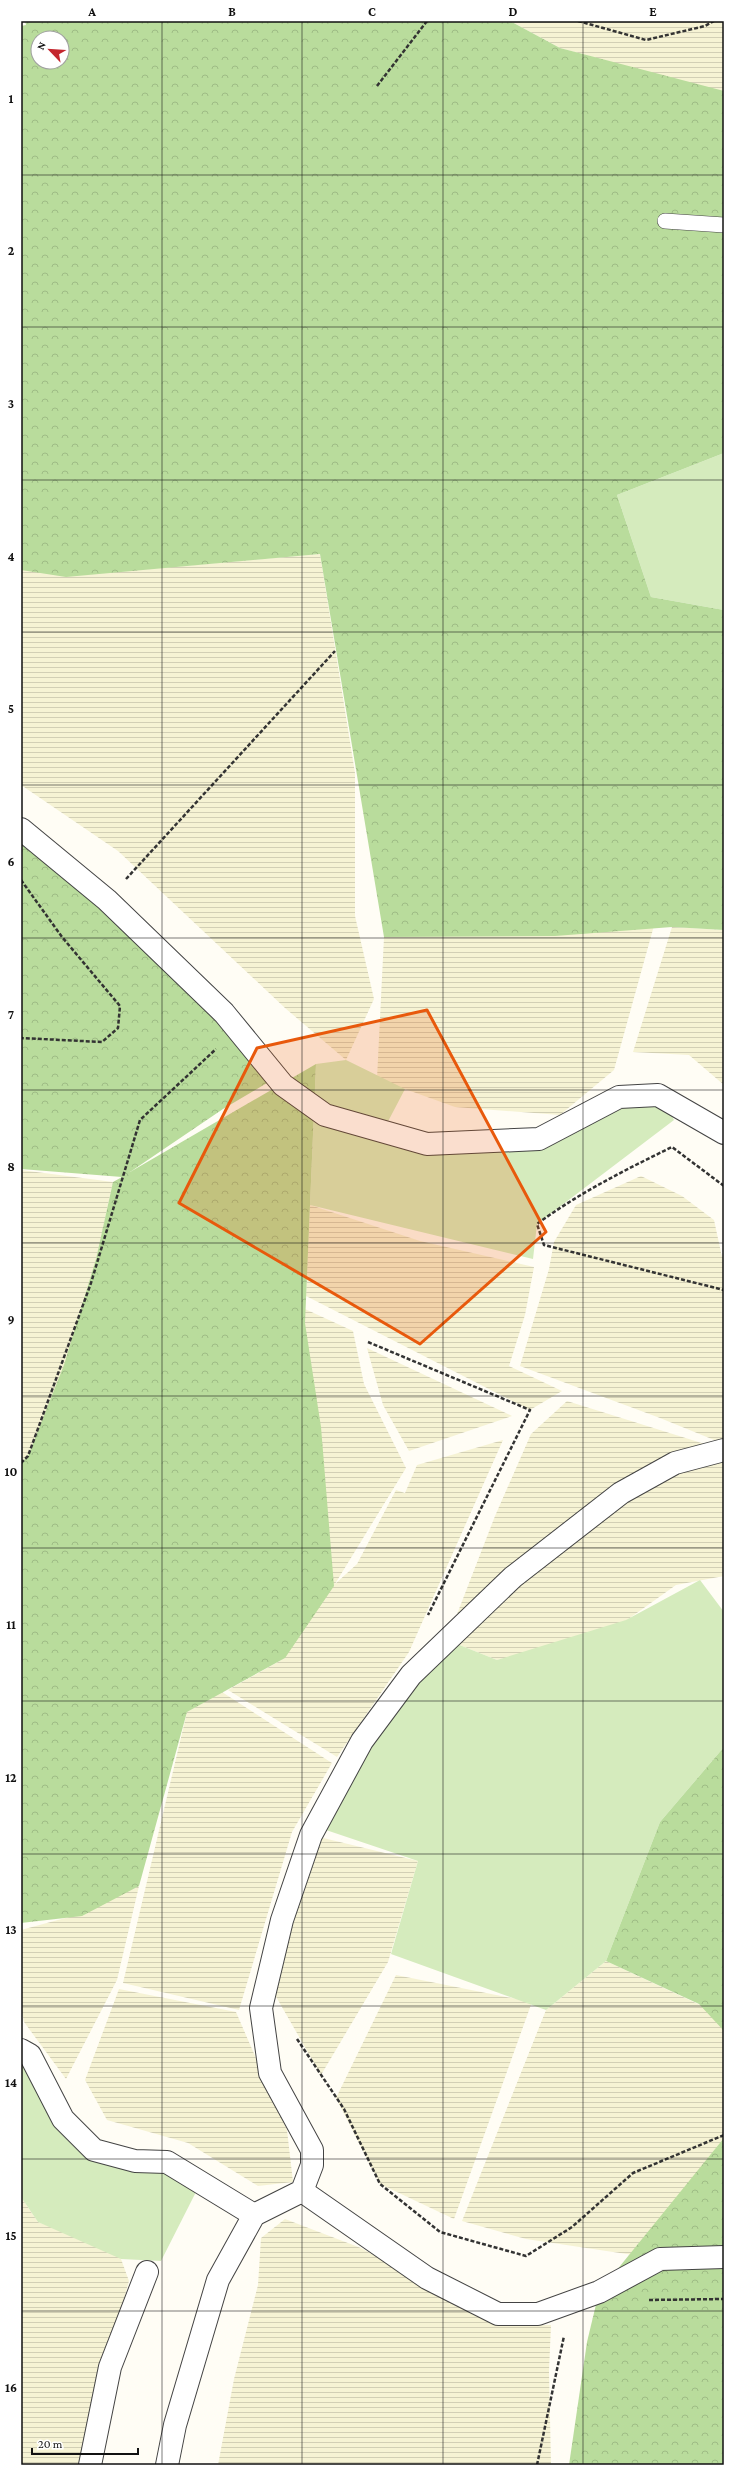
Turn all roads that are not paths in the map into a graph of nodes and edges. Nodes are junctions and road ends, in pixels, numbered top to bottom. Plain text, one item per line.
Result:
1 (665, 221) dead end
2 (724, 225) edge
3 (21, 829) edge
4 (724, 1133) edge
5 (724, 1450) edge
6 (21, 2050) edge
7 (302, 2190) junction
8 (254, 2215) junction
9 (724, 2257) edge
10 (147, 2272) dead end
11 (90, 2465) edge
12 (167, 2465) edge

1 - 2 lane
3 - 4 street
5 - 7 street
6 - 8 street
7 - 8 street
7 - 9 street
8 - 12 street
10 - 11 street

